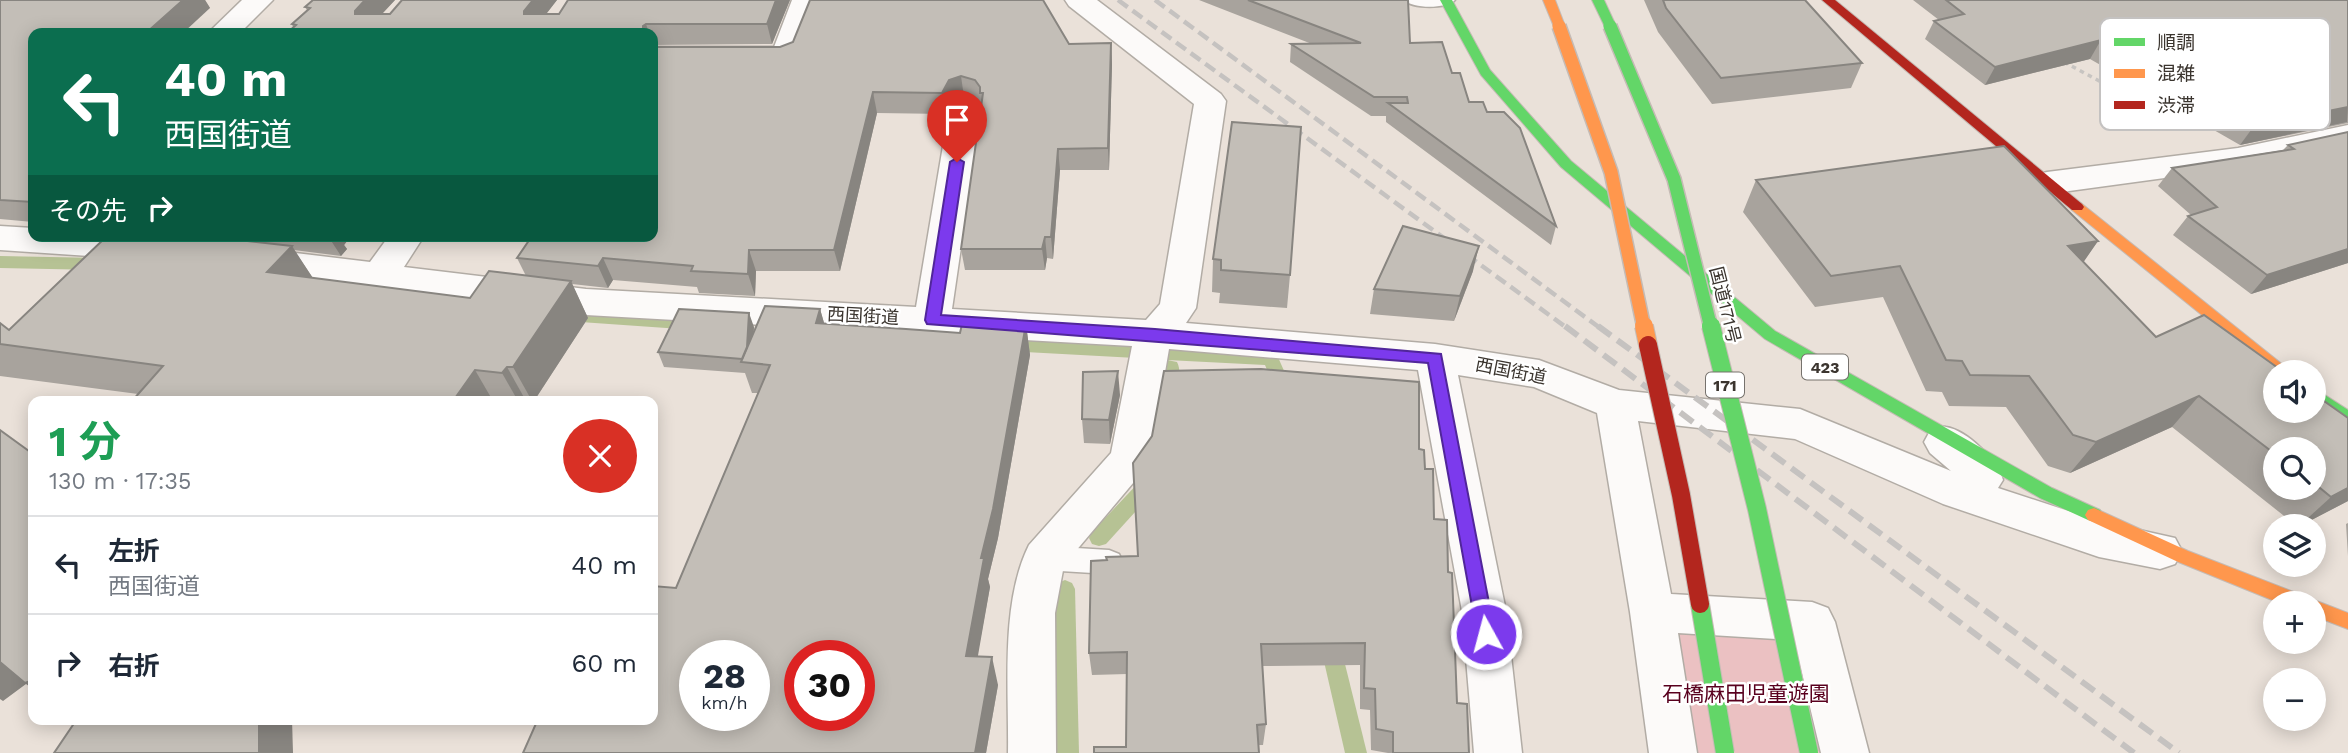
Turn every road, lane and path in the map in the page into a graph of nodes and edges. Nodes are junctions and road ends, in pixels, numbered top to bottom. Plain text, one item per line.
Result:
1 (259, 0) edge
2 (806, 0) edge
3 (1079, 0) edge
4 (1413, 0) edge
5 (1446, 0) edge
6 (1549, 0) edge
7 (1598, 0) edge
8 (1828, 0) edge
9 (228, 28) edge
10 (658, 56) edge
11 (2062, 61) edge
12 (2100, 81) edge
13 (965, 110) dead end
14 (2189, 130) edge
15 (2348, 135) edge
16 (2238, 158) junction
17 (2047, 183) junction
18 (112, 242) edge
19 (403, 242) edge
20 (185, 251) edge
21 (227, 256) edge
22 (380, 275) junction
23 (932, 320) junction
24 (1151, 349) junction
25 (1435, 358) junction
26 (2269, 360) edge
27 (2326, 402) edge
28 (1615, 404) junction
29 (2348, 418) edge
30 (1923, 425) junction
31 (1958, 492) junction
32 (2182, 556) junction
33 (1044, 558) junction
34 (1109, 562) edge
35 (2271, 591) edge
36 (1652, 612) junction
37 (2326, 613) edge
38 (2348, 621) edge
39 (1032, 753) edge
40 (1498, 753) edge
41 (1673, 753) edge
42 (1725, 753) edge
43 (1809, 753) edge
44 (1844, 753) edge

1 - 9 street
2 - 10 street
3 - 24 street
4 - 5 lane
5 - 30 highway, 423
6 - 42 highway, bridge
7 - 43 highway, 国道171号 / 171, bridge
8 - 17 highway
11 - 12 path
13 - 23 street
14 - 16 path
15 - 16 street
16 - 17 street
17 - 26 highway
18 - 20 street
19 - 22 street
21 - 22 street, 西国街道
22 - 23 street, 西国街道
23 - 24 street, 西国街道
24 - 25 street, 西国街道
24 - 33 street
25 - 28 street, 西国街道
25 - 40 street
27 - 29 highway
28 - 31 street, 西国街道
28 - 36 street
30 - 31 street
30 - 32 highway, 423
31 - 32 street, 西国街道
32 - 35 highway, 423
33 - 34 lane
33 - 39 street
36 - 41 street
36 - 44 street
37 - 38 highway

